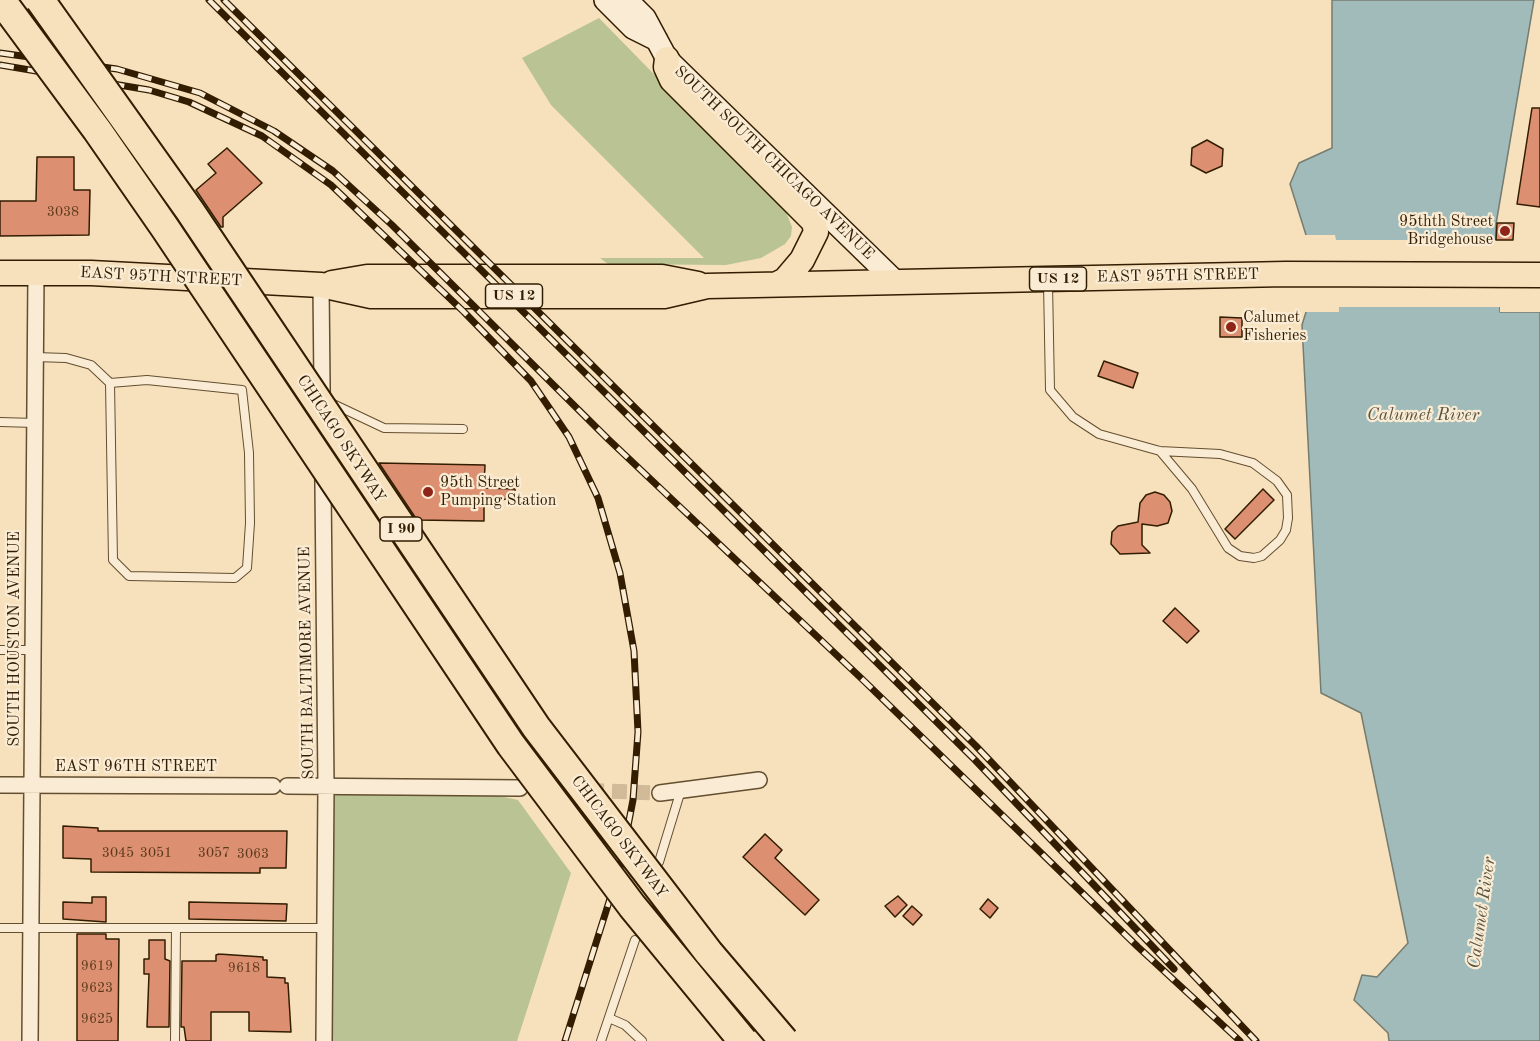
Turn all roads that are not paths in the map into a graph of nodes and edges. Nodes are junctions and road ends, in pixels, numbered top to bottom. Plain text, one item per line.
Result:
1 (1, 0) edge
2 (40, 0) edge
3 (605, 0) edge
4 (627, 0) edge
5 (662, 50) junction
6 (0, 273) edge
7 (36, 273) junction
8 (1540, 275) edge
9 (1047, 279) junction
10 (896, 282) junction
11 (777, 284) junction
12 (321, 285) junction
13 (35, 357) junction
14 (110, 382) junction
15 (322, 398) junction
16 (0, 422) edge
17 (35, 423) junction
18 (463, 429) dead end
19 (1160, 451) junction
20 (0, 650) edge
21 (33, 650) junction
22 (759, 780) dead end
23 (0, 785) edge
24 (32, 785) junction
25 (326, 786) junction
26 (519, 788) dead end
27 (681, 790) junction
28 (660, 793) tunnel mouth
29 (659, 862) dead end
30 (0, 928) edge
31 (31, 928) junction
32 (176, 928) junction
33 (325, 928) junction
34 (634, 940) dead end
35 (609, 1018) junction
36 (30, 1041) edge
37 (175, 1041) edge
38 (324, 1041) edge
39 (601, 1041) edge
40 (642, 1041) edge
41 (743, 1041) edge
42 (784, 1041) edge

1 - 41 highway, CHICAGO SKYWAY / I 90, bridge
2 - 42 highway, CHICAGO SKYWAY / I 90, bridge
3 - 5 main road, SOUTH SOUTH CHICAGO AVENUE
4 - 5 main road, SOUTH SOUTH CHICAGO AVENUE
5 - 10 main road, SOUTH SOUTH CHICAGO AVENUE
5 - 11 main road
6 - 7 main road, EAST 95TH STREET / US 12
7 - 12 main road, EAST 95TH STREET / US 12
7 - 13 street, SOUTH HOUSTON AVENUE
8 - 9 main road, EAST 95TH STREET / US 12
9 - 10 main road, EAST 95TH STREET / US 12
9 - 19 lane
10 - 11 main road, EAST 95TH STREET / US 12
11 - 12 main road, EAST 95TH STREET / US 12
12 - 15 street, SOUTH BALTIMORE AVENUE
13 - 14 lane
13 - 17 street, SOUTH HOUSTON AVENUE
14 - 14 lane
15 - 18 lane
15 - 25 street, SOUTH BALTIMORE AVENUE
16 - 17 lane
17 - 21 street, SOUTH HOUSTON AVENUE
19 - 19 lane
20 - 21 lane
21 - 24 street, SOUTH HOUSTON AVENUE
22 - 27 street
23 - 24 street, EAST 96TH STREET
24 - 25 street, EAST 96TH STREET
24 - 31 street, SOUTH HOUSTON AVENUE
25 - 26 street, EAST 96TH STREET
25 - 33 street, SOUTH BALTIMORE AVENUE
27 - 28 street
27 - 29 lane
30 - 31 lane
31 - 32 lane
31 - 36 street, SOUTH HOUSTON AVENUE
32 - 33 lane
32 - 37 lane
33 - 38 street, SOUTH BALTIMORE AVENUE
34 - 35 lane
35 - 39 lane
35 - 40 lane

